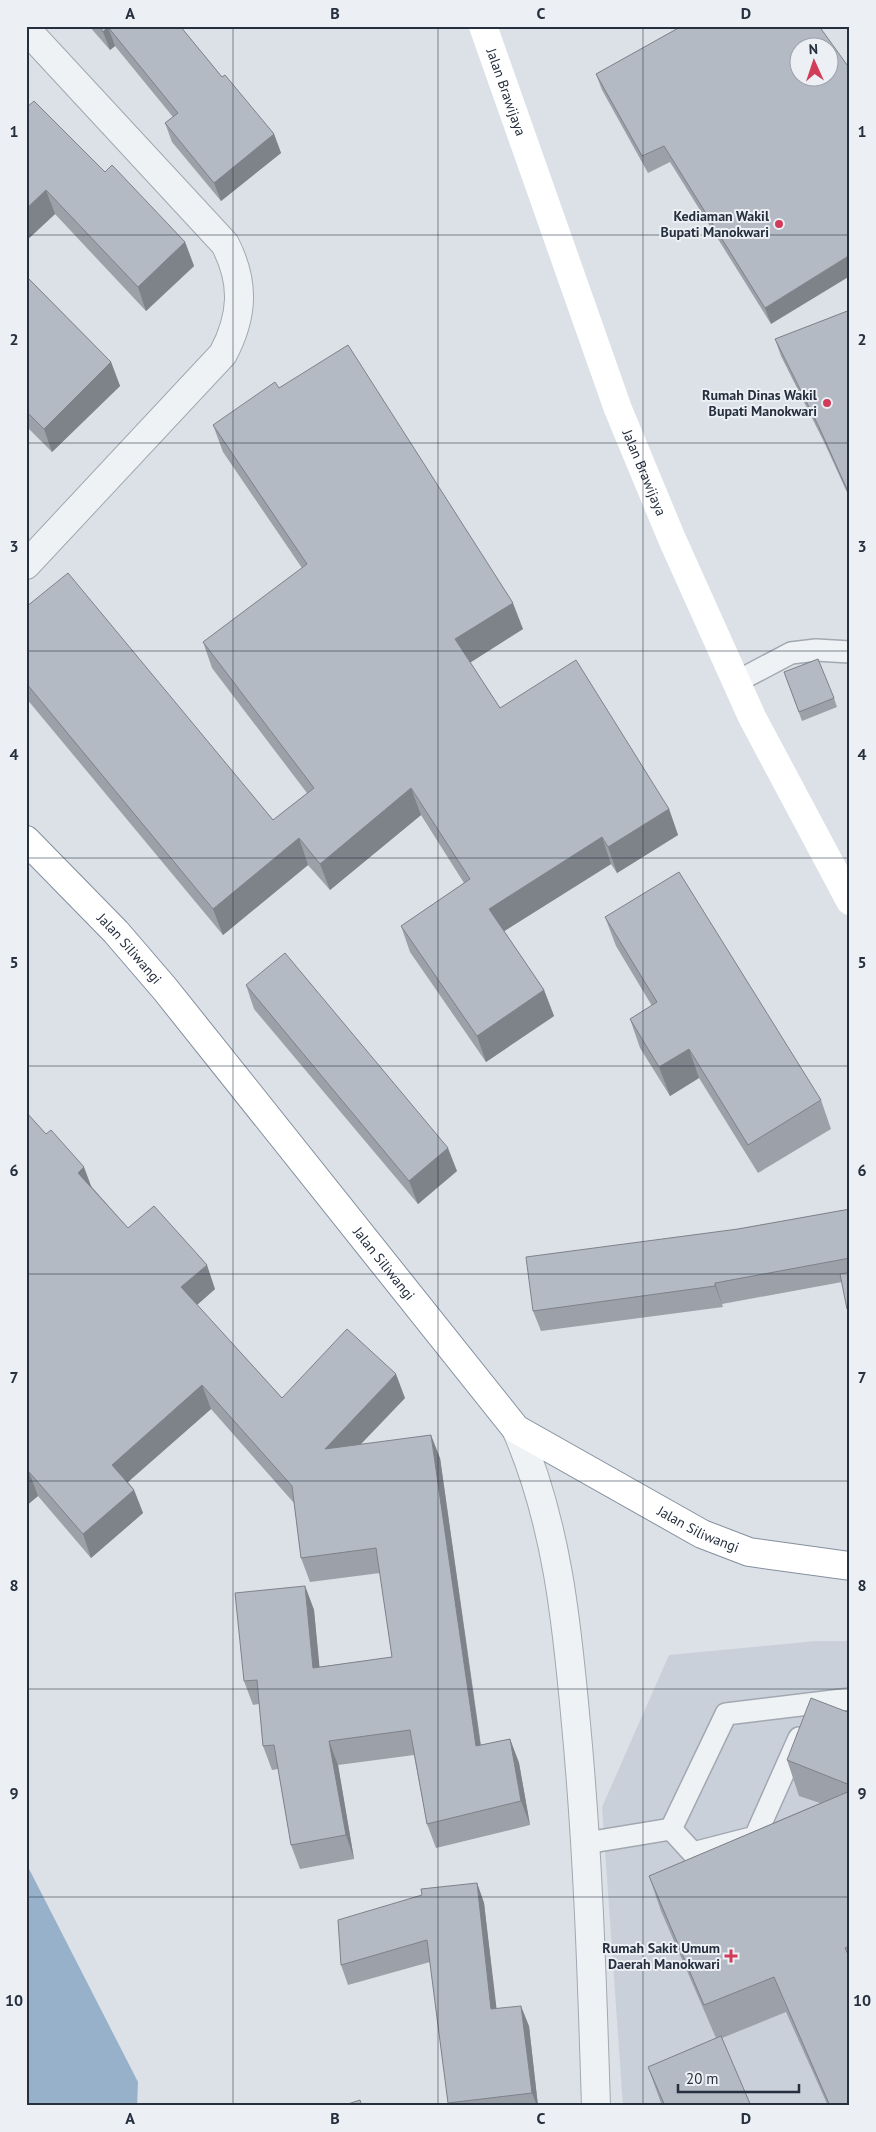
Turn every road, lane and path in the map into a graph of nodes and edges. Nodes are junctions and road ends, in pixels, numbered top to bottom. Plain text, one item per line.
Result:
1 (483, 26) edge
2 (26, 29) edge
3 (26, 566) edge
4 (850, 652) edge
5 (736, 682) junction
6 (26, 840) edge
7 (850, 901) edge
8 (516, 1429) junction
9 (842, 1563) edge
10 (850, 1699) edge
11 (815, 1702) junction
12 (670, 1829) junction
13 (586, 1843) junction
14 (596, 2106) edge

1 - 5 main road, Jalan Brawijaya
2 - 3 street
4 - 5 lane
5 - 7 main road, Jalan Brawijaya
6 - 8 main road, Jalan Siliwangi
8 - 9 main road, Jalan Siliwangi
8 - 13 street
10 - 11 lane
11 - 12 lane
11 - 12 lane
12 - 13 lane
13 - 14 street

